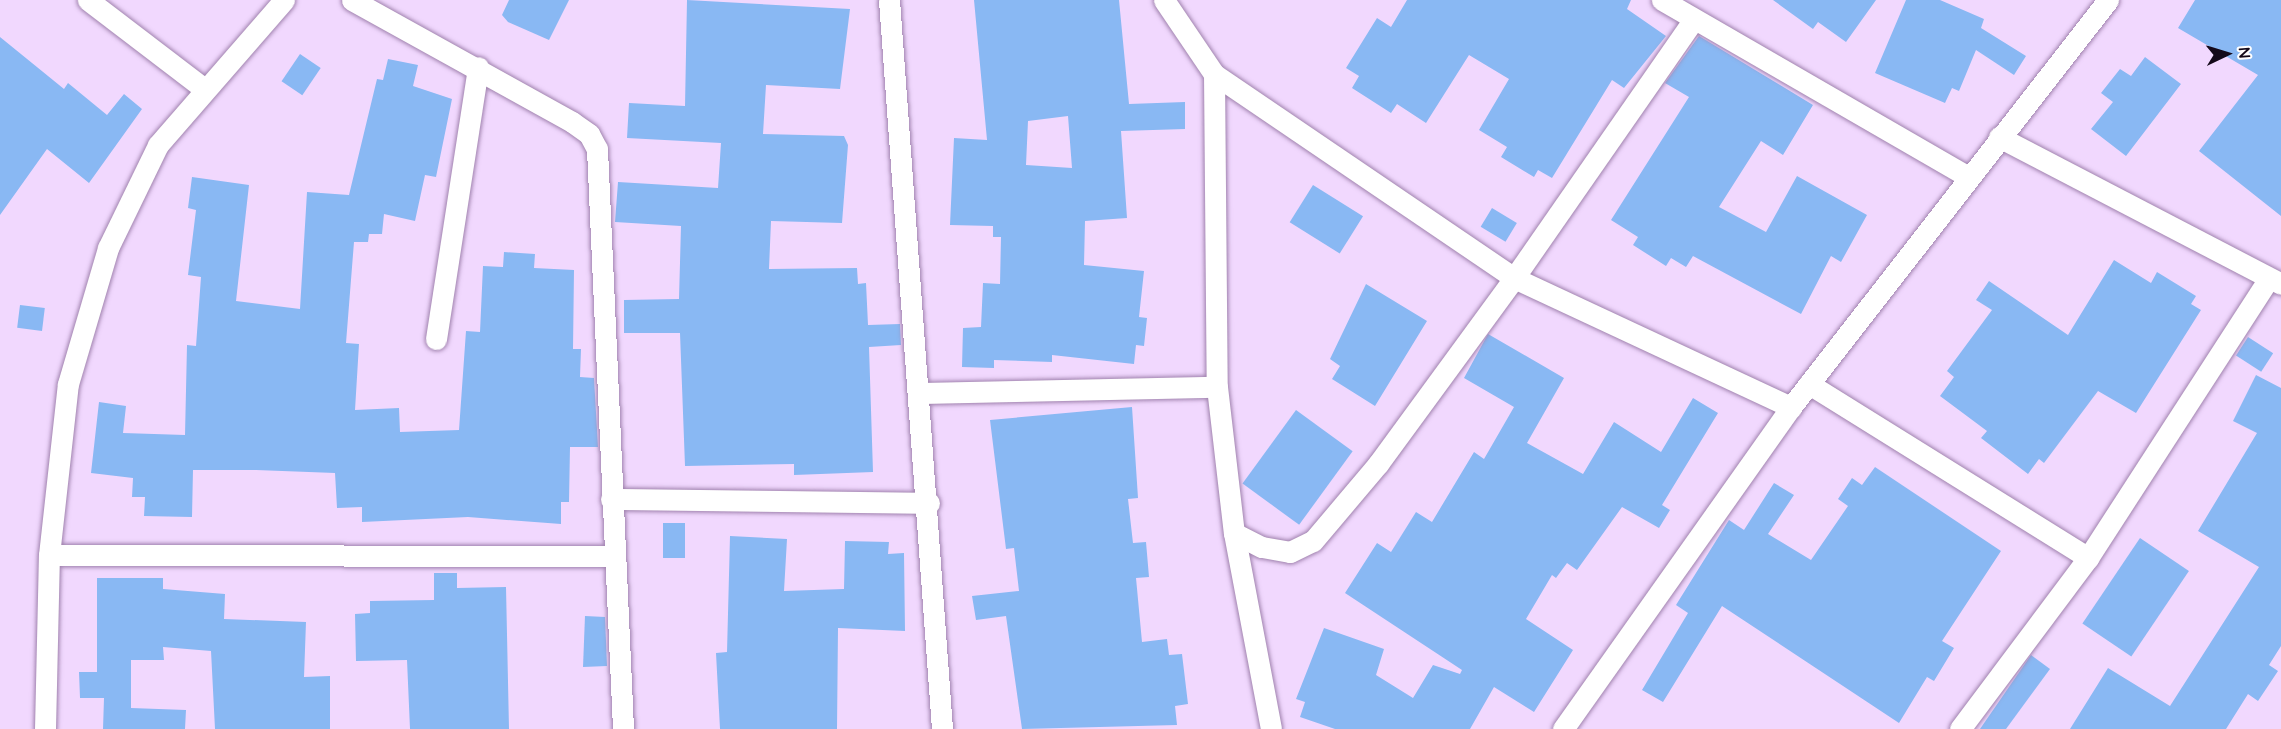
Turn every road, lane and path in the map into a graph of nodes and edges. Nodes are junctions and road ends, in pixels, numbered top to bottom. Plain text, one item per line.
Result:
1 (88, 0) edge
2 (284, 0) edge
3 (352, 0) edge
4 (889, 0) edge
5 (1164, 0) edge
6 (1662, 0) edge
7 (2108, 0) edge
8 (1694, 19) junction
9 (478, 68) junction
10 (1214, 74) junction
11 (203, 88) junction
12 (1999, 137) junction
13 (1969, 177) junction
14 (1514, 278) junction
15 (2275, 281) edge
16 (436, 339) dead end
17 (1809, 384) junction
18 (1216, 387) junction
19 (920, 393) junction
20 (1791, 407) junction
21 (611, 499) junction
22 (929, 503) junction
23 (1234, 533) junction
24 (49, 555) junction
25 (614, 556) junction
26 (2088, 558) junction
27 (45, 729) edge
28 (623, 729) edge
29 (942, 729) edge
30 (1271, 729) edge
31 (1563, 729) edge
32 (1960, 729) edge

1 - 11 street
2 - 11 street
3 - 9 street
4 - 19 street
5 - 10 street
6 - 8 street
7 - 12 street
8 - 13 street
8 - 14 street
9 - 16 street
9 - 21 street
10 - 14 street
10 - 18 street
11 - 24 street
12 - 13 street
12 - 15 street
13 - 17 street
14 - 20 street
14 - 23 street
15 - 26 street
17 - 20 street
17 - 26 street
18 - 19 street
18 - 23 street
19 - 22 street
20 - 31 street
21 - 22 street
21 - 25 street
22 - 29 street
23 - 30 street
24 - 25 street
24 - 27 street
25 - 28 street
26 - 32 street

